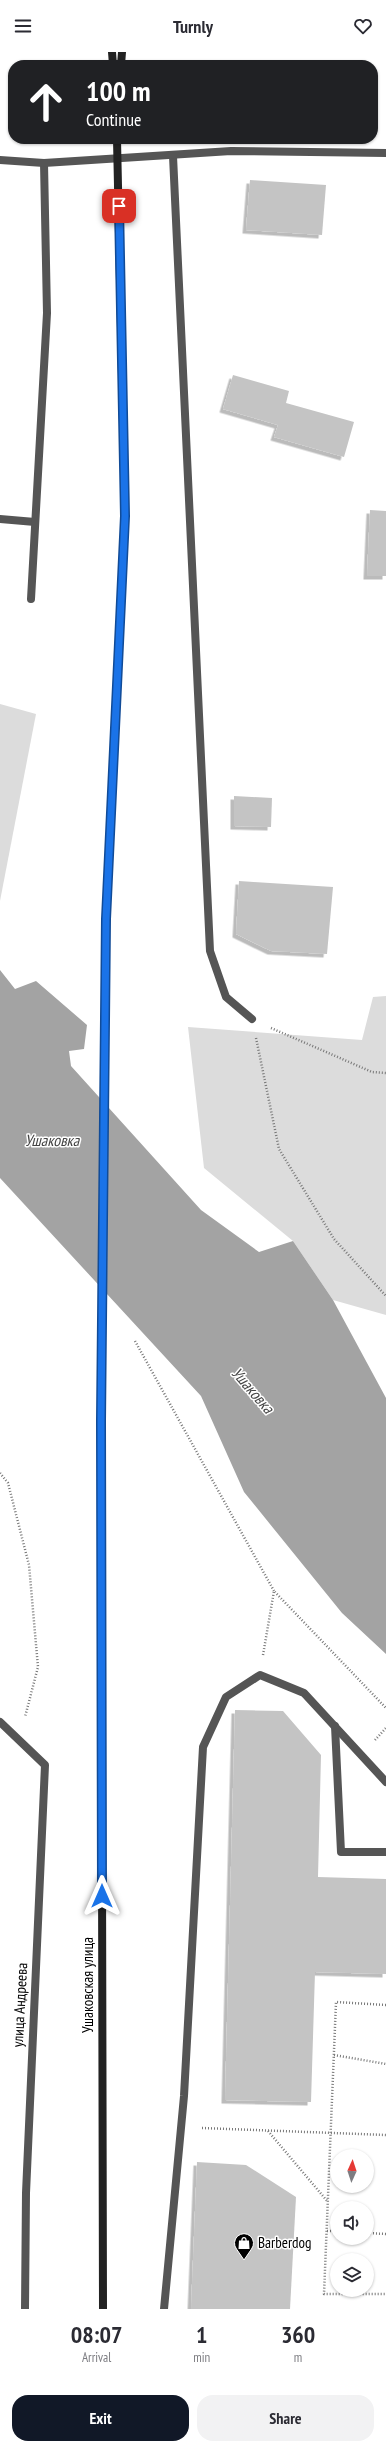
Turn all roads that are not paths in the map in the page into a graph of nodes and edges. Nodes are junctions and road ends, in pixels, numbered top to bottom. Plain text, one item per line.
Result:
1 (118, 144) edge
2 (386, 153) edge
3 (173, 156) junction
4 (0, 160) edge
5 (118, 160) junction
6 (44, 163) junction
7 (0, 519) edge
8 (35, 522) junction
9 (31, 599) dead end
10 (252, 1019) road end
11 (0, 1722) edge
12 (335, 1726) junction
13 (386, 1782) edge
14 (386, 1852) edge
15 (25, 2309) edge
16 (103, 2309) edge
17 (164, 2309) edge

1 - 5 main road
2 - 3 street
3 - 5 street
3 - 10 street
4 - 6 street
5 - 6 street
5 - 16 main road, Ушаковская улица
6 - 8 street
7 - 8 street
8 - 9 street
11 - 15 street, улица Андреева
12 - 13 street
12 - 14 street
12 - 17 street

